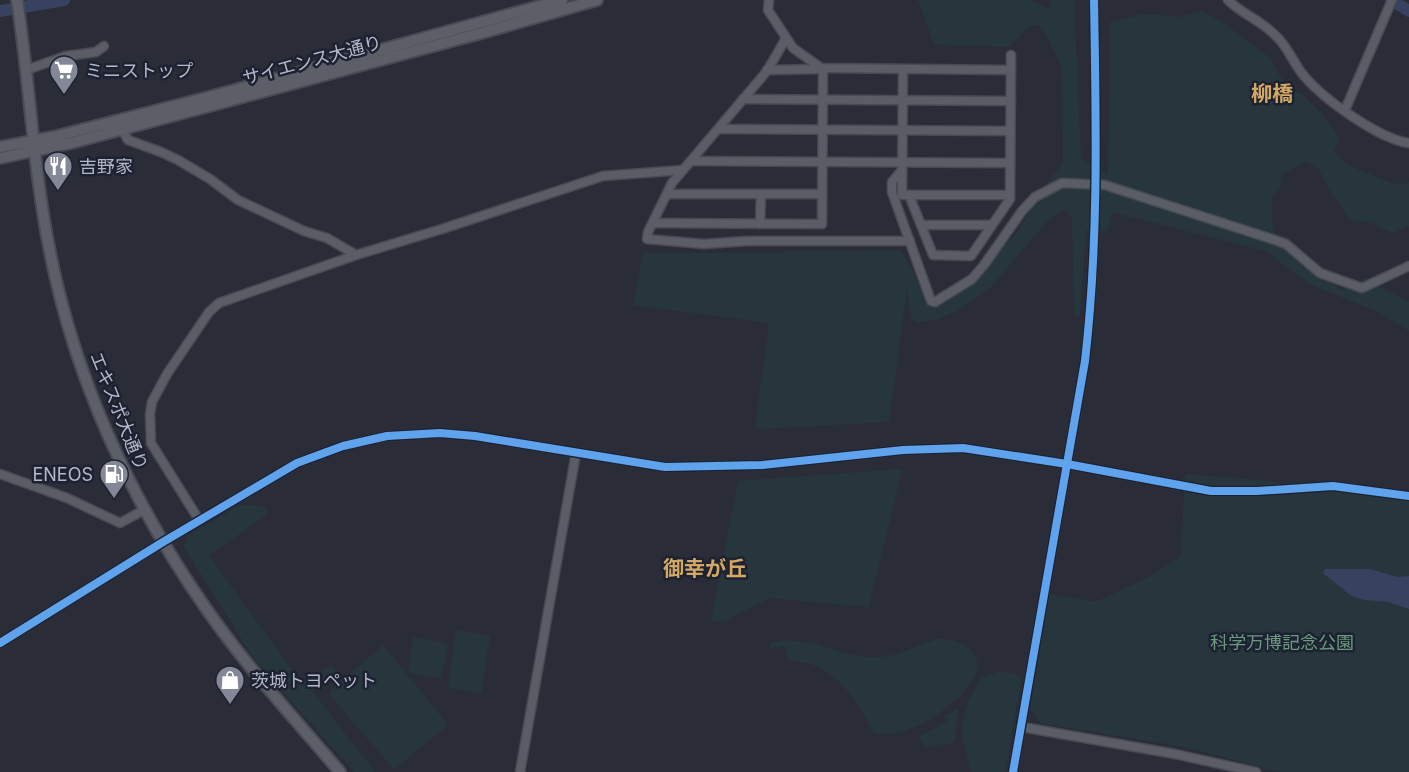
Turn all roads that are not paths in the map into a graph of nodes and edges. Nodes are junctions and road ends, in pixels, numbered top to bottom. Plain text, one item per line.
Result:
1 (17, 0) edge
2 (562, 0) edge
3 (597, 0) edge
4 (769, 0) edge
5 (1094, 0) edge
6 (1228, 0) edge
7 (1392, 0) edge
8 (785, 36) junction
9 (104, 46) dead end
10 (1011, 55) dead end
11 (822, 69) junction
12 (903, 69) junction
13 (26, 70) junction
14 (767, 70) junction
15 (1011, 70) junction
16 (743, 99) junction
17 (823, 100) junction
18 (903, 100) junction
19 (1011, 101) junction
20 (1345, 110) junction
21 (120, 125) junction
22 (719, 129) junction
23 (823, 129) junction
24 (902, 130) junction
25 (1010, 131) junction
26 (1409, 143) edge
27 (0, 147) edge
28 (34, 147) junction
29 (0, 158) edge
30 (691, 161) junction
31 (822, 162) junction
32 (1010, 163) junction
33 (902, 166) junction
34 (683, 170) junction
35 (1097, 184) junction
36 (667, 194) junction
37 (760, 194) junction
38 (822, 194) junction
39 (909, 195) junction
40 (1010, 195) junction
41 (653, 223) junction
42 (760, 224) junction
43 (921, 225) junction
44 (992, 225) junction
45 (910, 241) junction
46 (356, 255) junction
47 (1409, 266) edge
48 (576, 453) junction
49 (1067, 464) junction
50 (0, 474) edge
51 (1409, 496) edge
52 (144, 510) junction
53 (199, 520) junction
54 (163, 542) junction
55 (0, 643) edge
56 (1022, 727) junction
57 (340, 772) edge
58 (520, 772) edge
59 (1014, 772) edge
60 (1256, 772) edge

1 - 13 main road, エキスポ大通り
2 - 21 main road, サイエンス大通り
3 - 21 main road, サイエンス大通り
4 - 8 street
5 - 35 street
6 - 20 street
7 - 20 street
8 - 11 street
8 - 14 street
9 - 13 street
10 - 15 street
11 - 12 street
11 - 14 street
11 - 17 street
12 - 15 street
12 - 18 street
13 - 28 main road, エキスポ大通り
14 - 16 street
15 - 19 street
16 - 17 street
16 - 22 street
17 - 18 street
17 - 23 street
18 - 19 street
18 - 24 street
19 - 25 street
20 - 26 street
21 - 28 main road, サイエンス大通り
21 - 46 street
22 - 23 street
22 - 30 street
23 - 24 street
23 - 31 street
24 - 25 street
24 - 33 street
25 - 32 street
27 - 28 main road
28 - 29 main road
28 - 52 main road, エキスポ大通り
30 - 31 street
30 - 34 street
31 - 33 street
31 - 38 street
32 - 33 street
32 - 40 street
33 - 39 street
33 - 45 street
34 - 36 street
34 - 46 street
35 - 45 street
35 - 47 street
35 - 49 street
36 - 37 street
36 - 41 street
37 - 38 street
37 - 42 street
38 - 42 street
39 - 40 street
39 - 43 street
40 - 44 street
41 - 42 street
41 - 45 street
43 - 44 street
43 - 44 street
46 - 53 street
48 - 49 street
48 - 53 street
48 - 58 street
49 - 51 street
49 - 56 street
50 - 52 street
52 - 54 main road, エキスポ大通り
53 - 54 street
54 - 55 street
54 - 57 main road, エキスポ大通り
56 - 59 street
56 - 60 street

